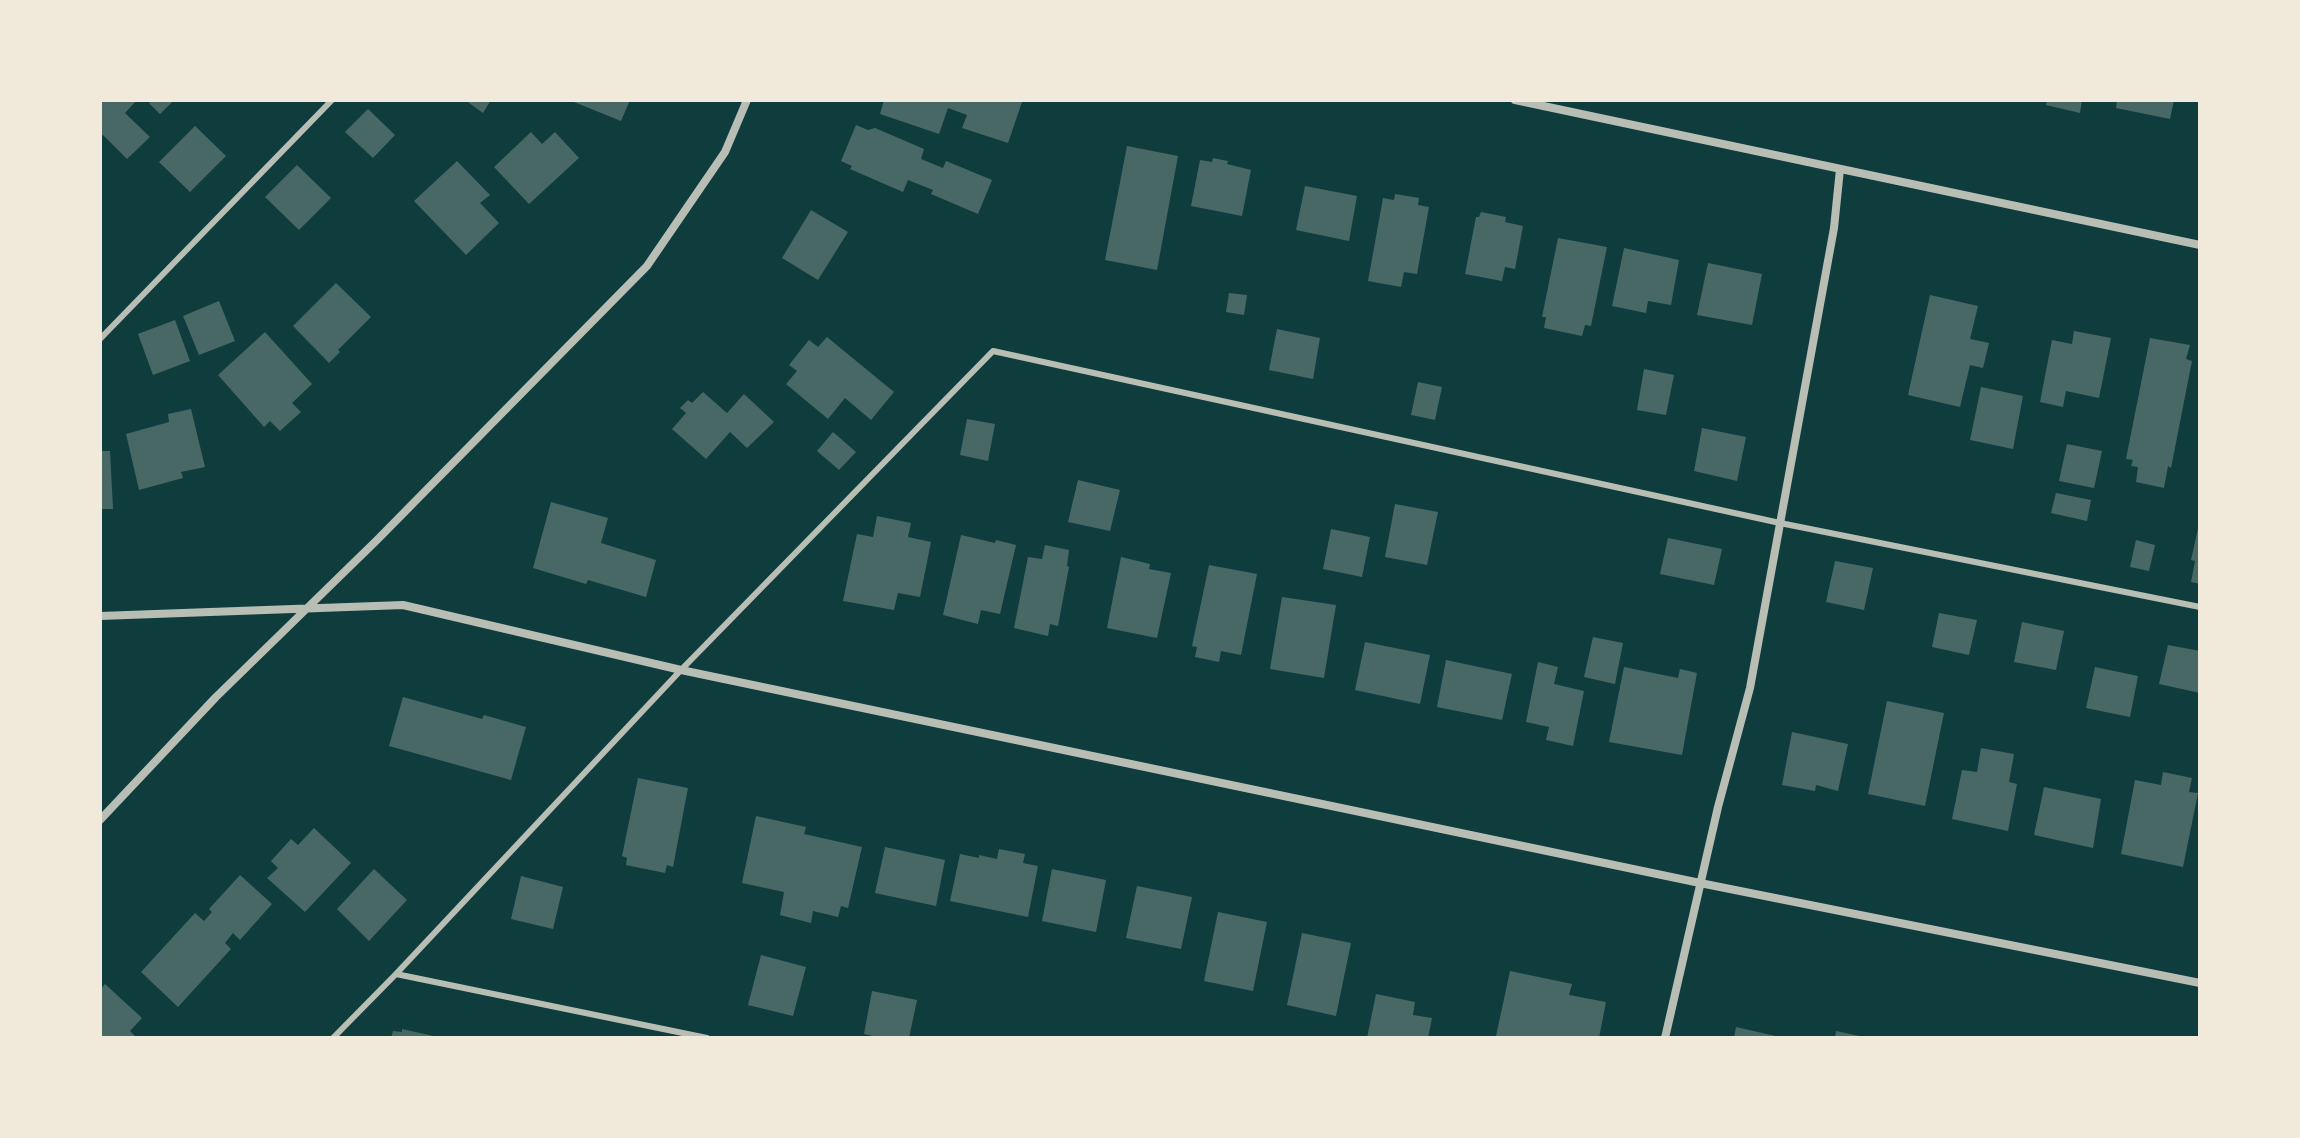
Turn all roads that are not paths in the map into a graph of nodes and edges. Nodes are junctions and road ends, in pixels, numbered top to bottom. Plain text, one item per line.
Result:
1 (332, 100) edge
2 (747, 100) edge
3 (1515, 100) edge
4 (1840, 169) junction
5 (2200, 245) edge
6 (100, 339) edge
7 (1780, 523) junction
8 (307, 607) junction
9 (2200, 607) edge
10 (100, 616) edge
11 (681, 670) junction
12 (100, 820) edge
13 (1700, 883) junction
14 (396, 974) junction
15 (2200, 983) edge
16 (333, 1038) edge
17 (707, 1038) edge
18 (1665, 1038) edge

1 - 6 lane
2 - 8 street
3 - 4 street
4 - 5 street
4 - 7 street
7 - 9 lane
7 - 11 lane
7 - 13 street
8 - 10 street
8 - 11 street
8 - 12 street
11 - 13 street
11 - 14 lane
13 - 15 street
13 - 18 street
14 - 16 lane
14 - 17 lane

